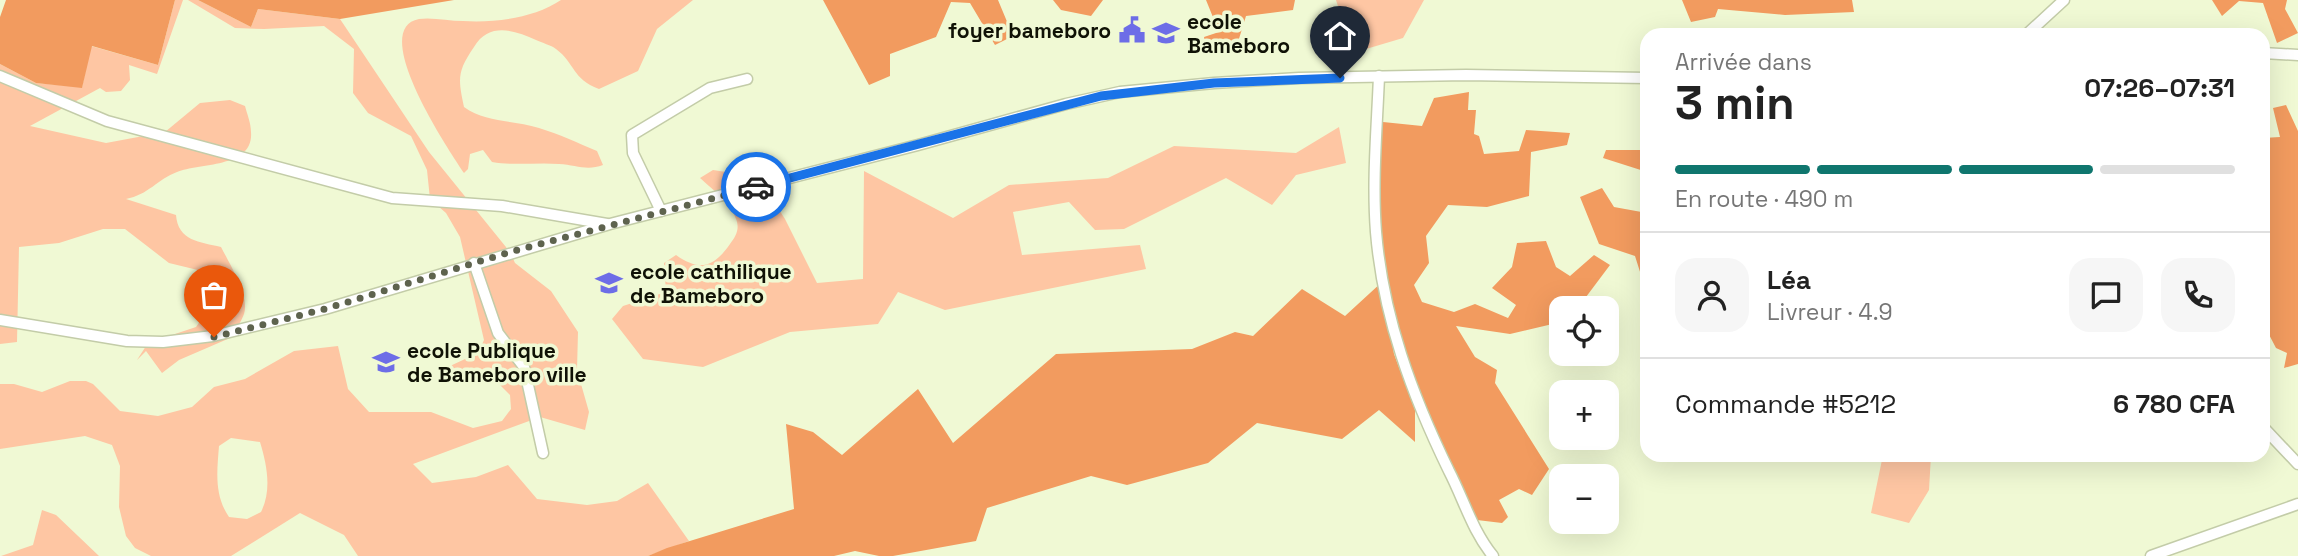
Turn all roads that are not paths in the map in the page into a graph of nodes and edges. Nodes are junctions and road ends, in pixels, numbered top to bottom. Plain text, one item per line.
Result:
1 (2064, 0) edge
2 (2034, 28) edge
3 (2270, 53) edge
4 (2298, 55) edge
5 (0, 76) edge
6 (1378, 76) junction
7 (1640, 78) edge
8 (747, 79) dead end
9 (661, 211) junction
10 (610, 225) junction
11 (474, 263) junction
12 (0, 320) edge
13 (2270, 434) edge
14 (543, 453) dead end
15 (2298, 464) edge
16 (2298, 505) edge
17 (1493, 556) edge
18 (2151, 556) edge

1 - 2 street
3 - 4 street
5 - 10 street
6 - 7 street
6 - 9 street
6 - 17 street
8 - 9 street
9 - 10 street
10 - 11 street
11 - 12 street
11 - 14 street
13 - 15 street
16 - 18 street

